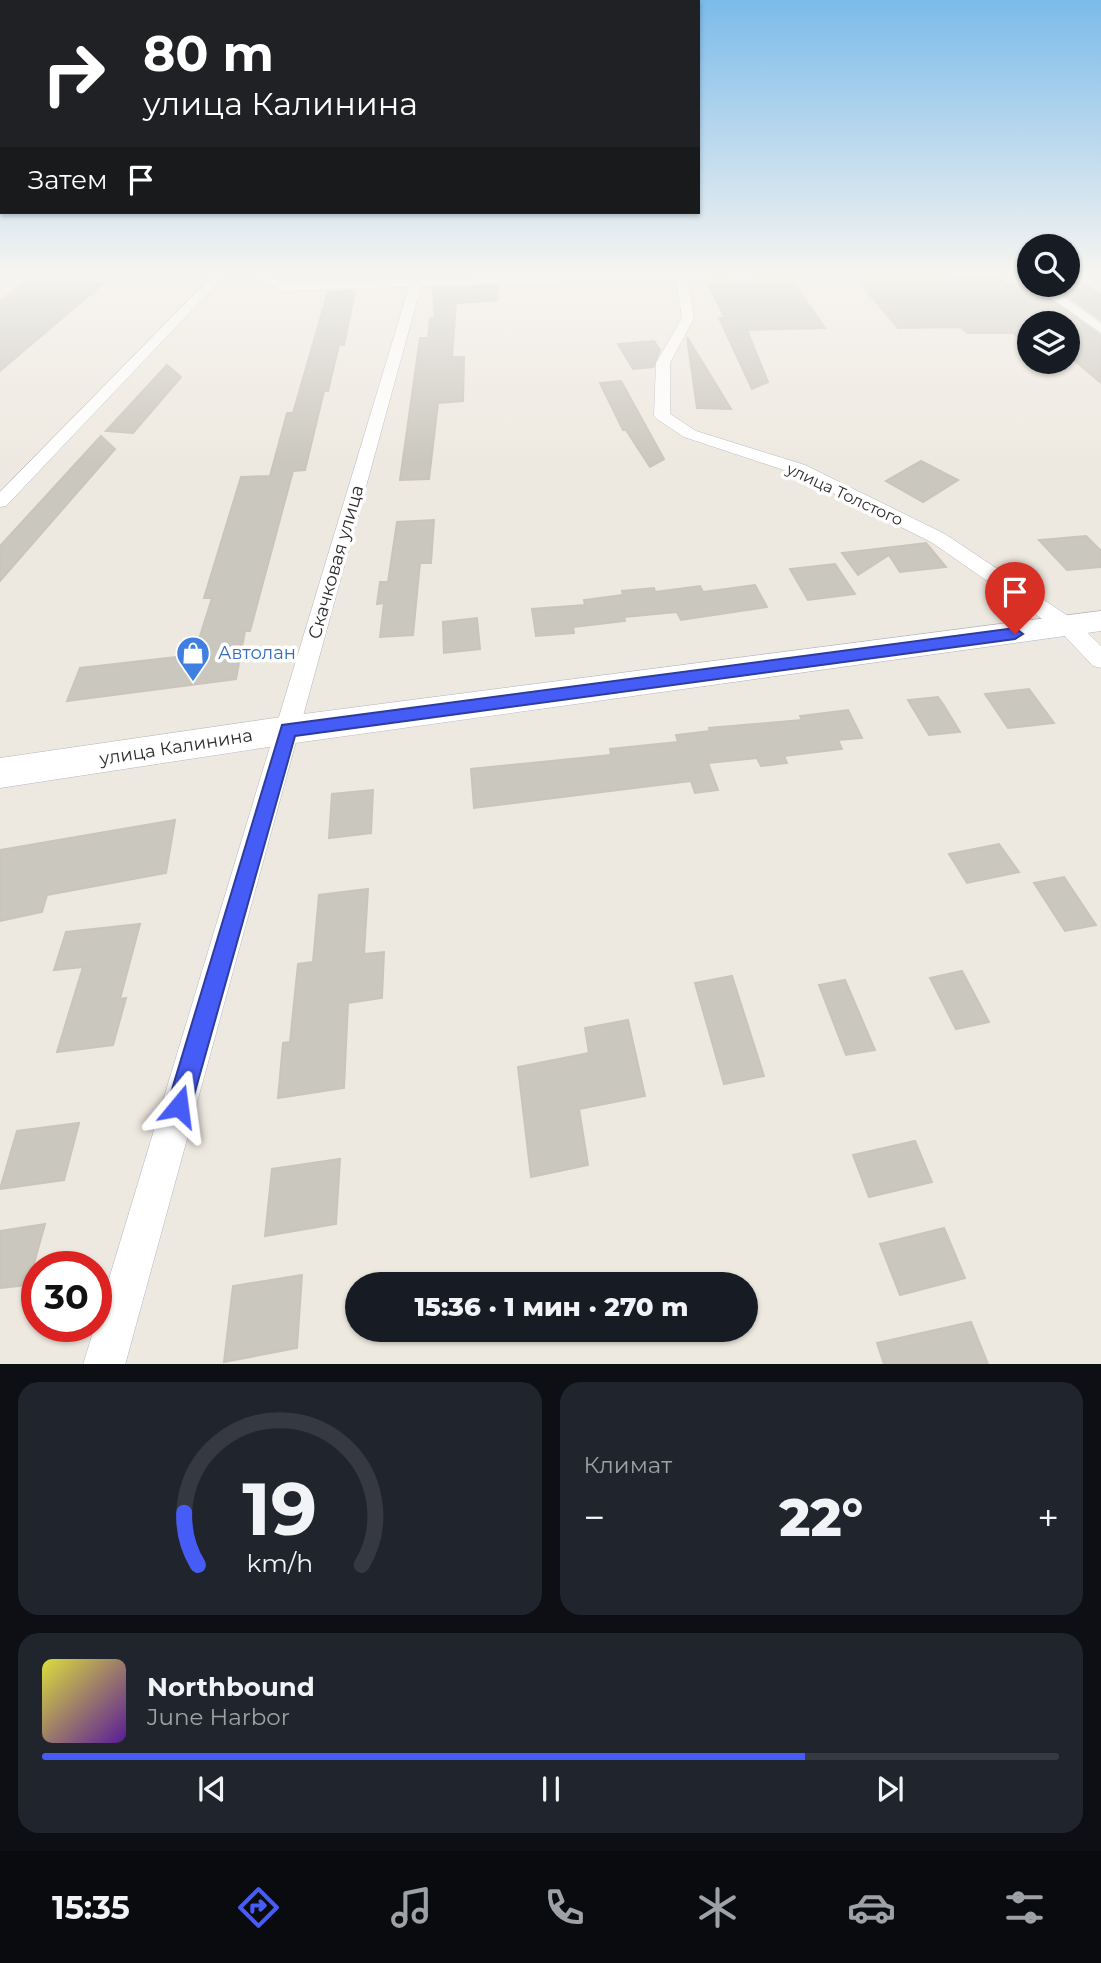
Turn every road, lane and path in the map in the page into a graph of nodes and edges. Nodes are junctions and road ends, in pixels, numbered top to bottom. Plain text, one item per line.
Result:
1 (161, 336) edge
2 (401, 336) edge
3 (678, 336) edge
4 (0, 502) edge
5 (1101, 621) edge
6 (1069, 627) junction
7 (1101, 660) edge
8 (288, 730) junction
9 (0, 773) edge
10 (104, 1364) edge

1 - 4 street
2 - 8 street, Скачковая улица
3 - 6 street, улица Толстого
5 - 6 main road, улица Калинина
6 - 7 street, улица Толстого
6 - 8 main road, улица Калинина
8 - 9 main road, улица Калинина
8 - 10 street, Скачковая улица

